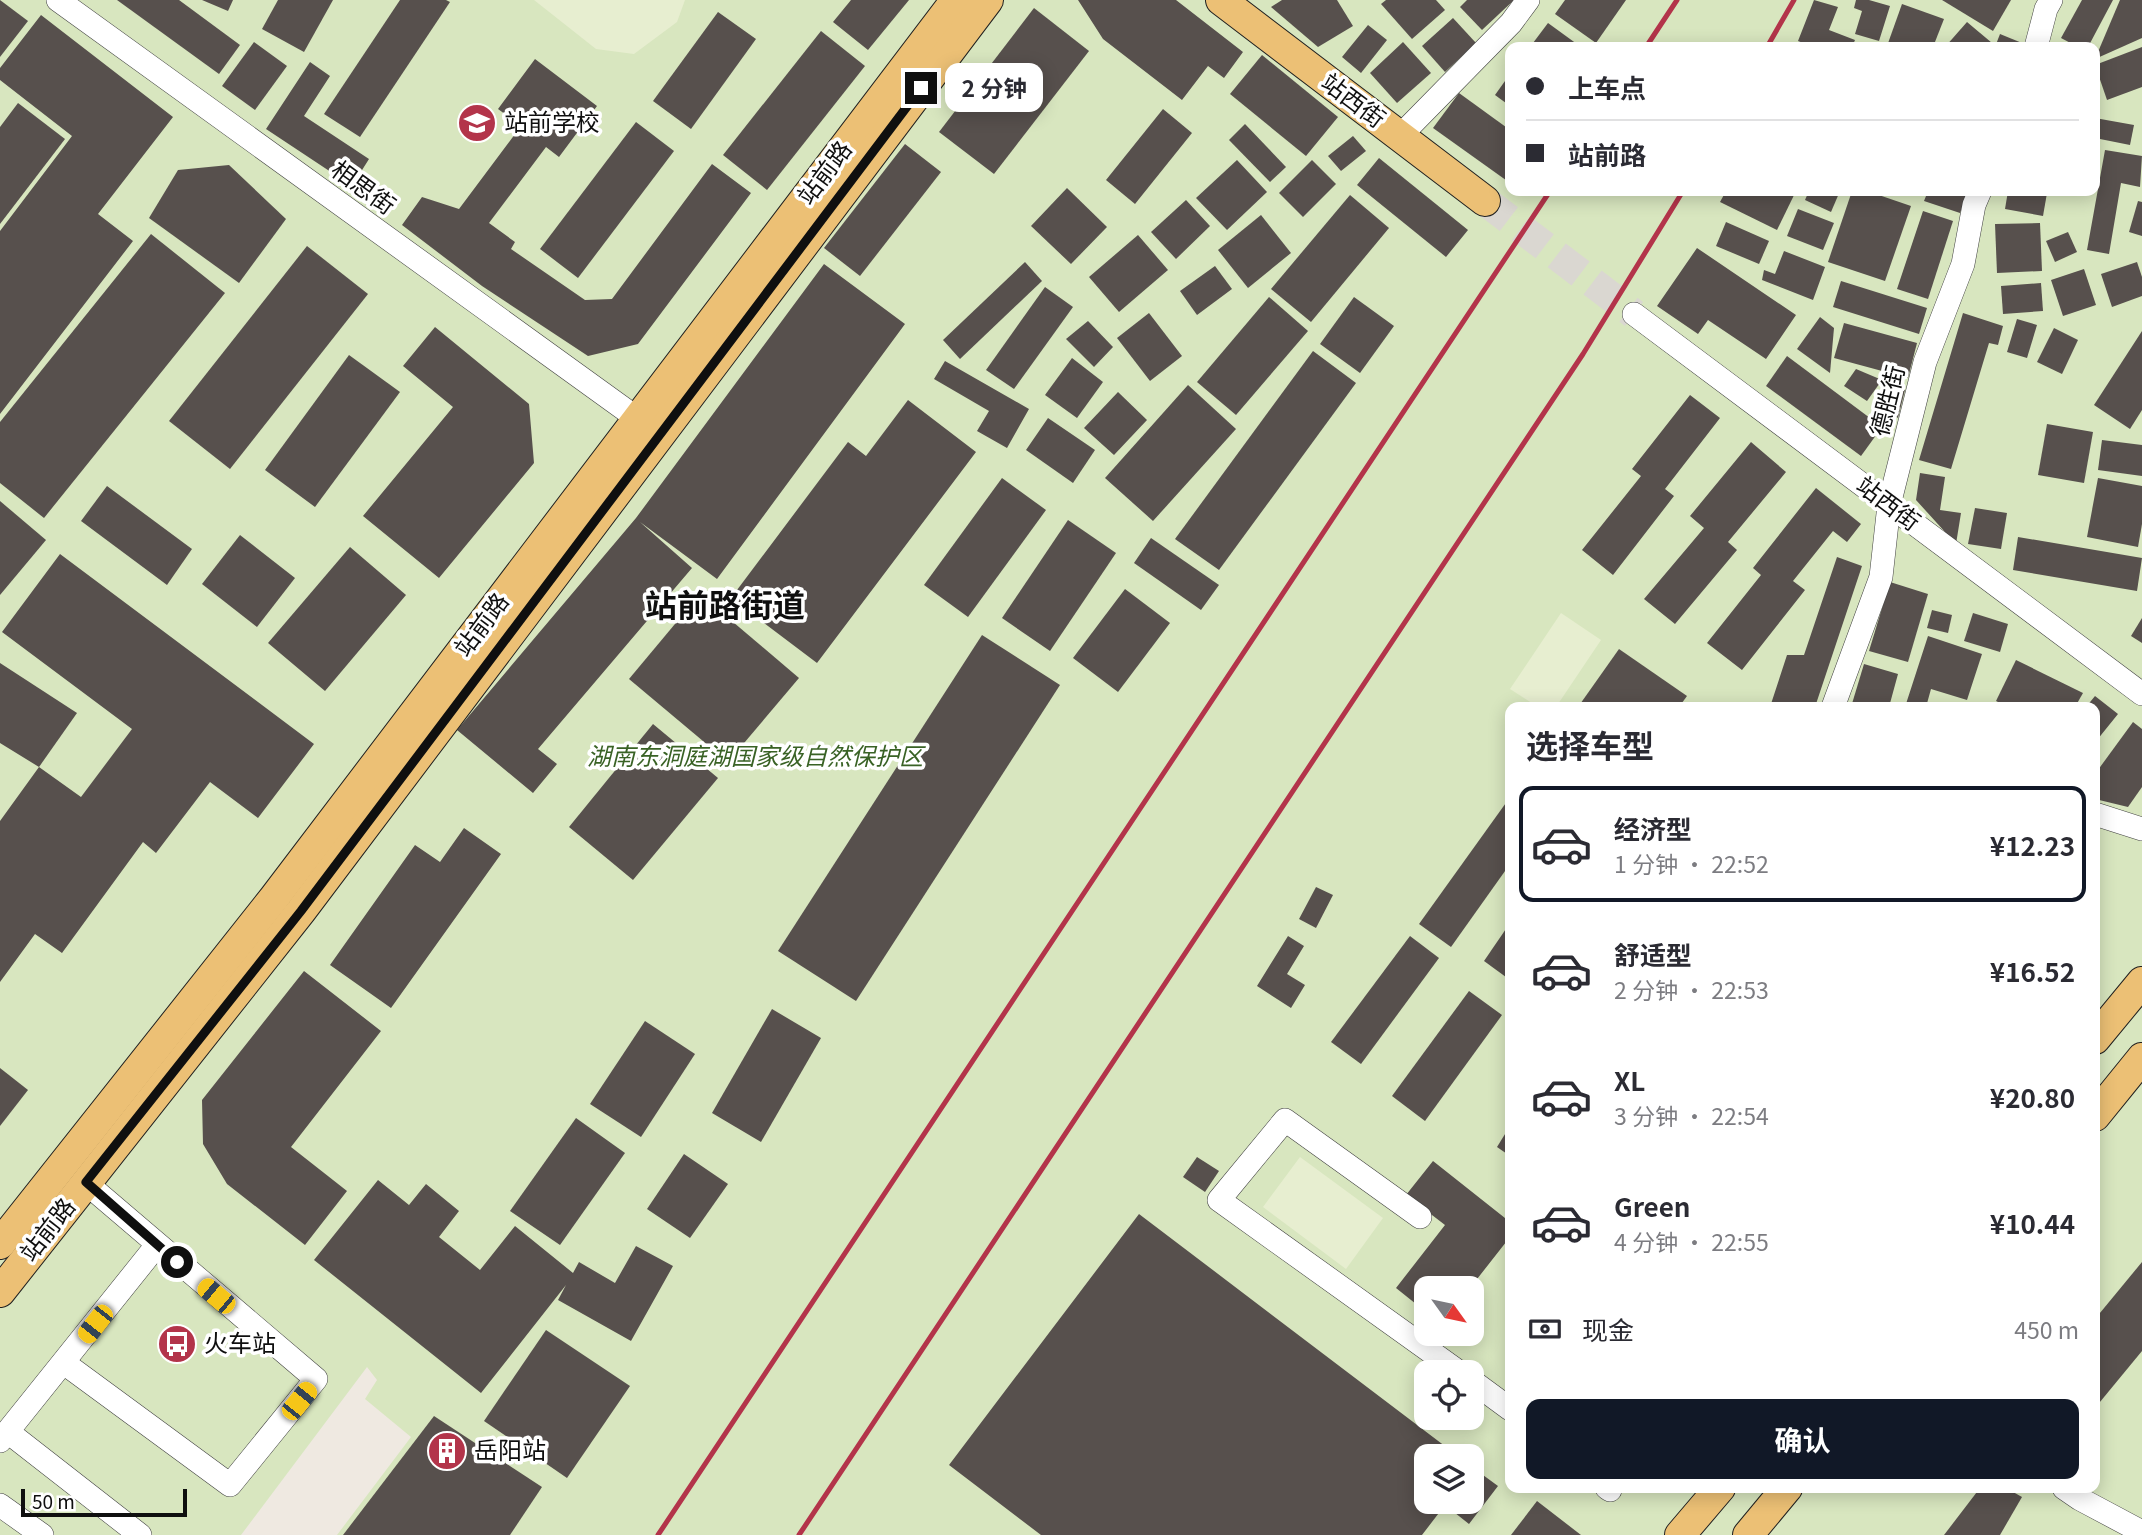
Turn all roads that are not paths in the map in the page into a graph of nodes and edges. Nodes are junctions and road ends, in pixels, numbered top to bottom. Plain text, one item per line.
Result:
1 (58, 0) edge
2 (956, 0) edge
3 (988, 0) edge
4 (1221, 0) edge
5 (1528, 0) edge
6 (2051, 0) edge
7 (2037, 42) edge
8 (1400, 136) junction
9 (1978, 196) edge
10 (1485, 201) tunnel mouth
11 (1634, 314) tunnel mouth
12 (638, 419) junction
13 (1889, 505) junction
14 (2142, 694) edge
15 (1835, 702) edge
16 (2100, 816) edge
17 (2142, 829) edge
18 (2142, 982) edge
19 (2100, 1033) edge
20 (2142, 1058) edge
21 (2100, 1110) edge
22 (86, 1182) junction
23 (1420, 1217) dead end
24 (0, 1244) edge
25 (157, 1245) junction
26 (0, 1292) edge
27 (1442, 1360) edge
28 (64, 1363) junction
29 (1484, 1390) edge
30 (1505, 1405) edge
31 (8, 1437) edge
32 (0, 1458) edge
33 (1716, 1493) edge
34 (1783, 1493) edge
35 (2071, 1493) edge
36 (0, 1505) edge
37 (2142, 1532) edge
38 (42, 1535) edge
39 (140, 1535) edge
40 (1680, 1535) edge
41 (1748, 1535) edge

1 - 12 street, 相思街
2 - 12 main road, 站前路
3 - 22 main road, 站前路
4 - 8 main road, 站西街
5 - 8 street
6 - 7 street
8 - 10 main road, 站西街
9 - 13 street, 德胜街
11 - 13 street, 站西街
12 - 24 main road, 站前路
13 - 14 street, 站西街
13 - 15 street, 德胜街
16 - 17 street
18 - 19 main road
20 - 21 main road
22 - 25 street
22 - 26 main road, 站前路
23 - 27 street
25 - 28 street
25 - 28 street
28 - 31 street
29 - 30 street
31 - 32 street
31 - 39 street
33 - 40 main road
34 - 41 main road
35 - 37 street
36 - 38 street

